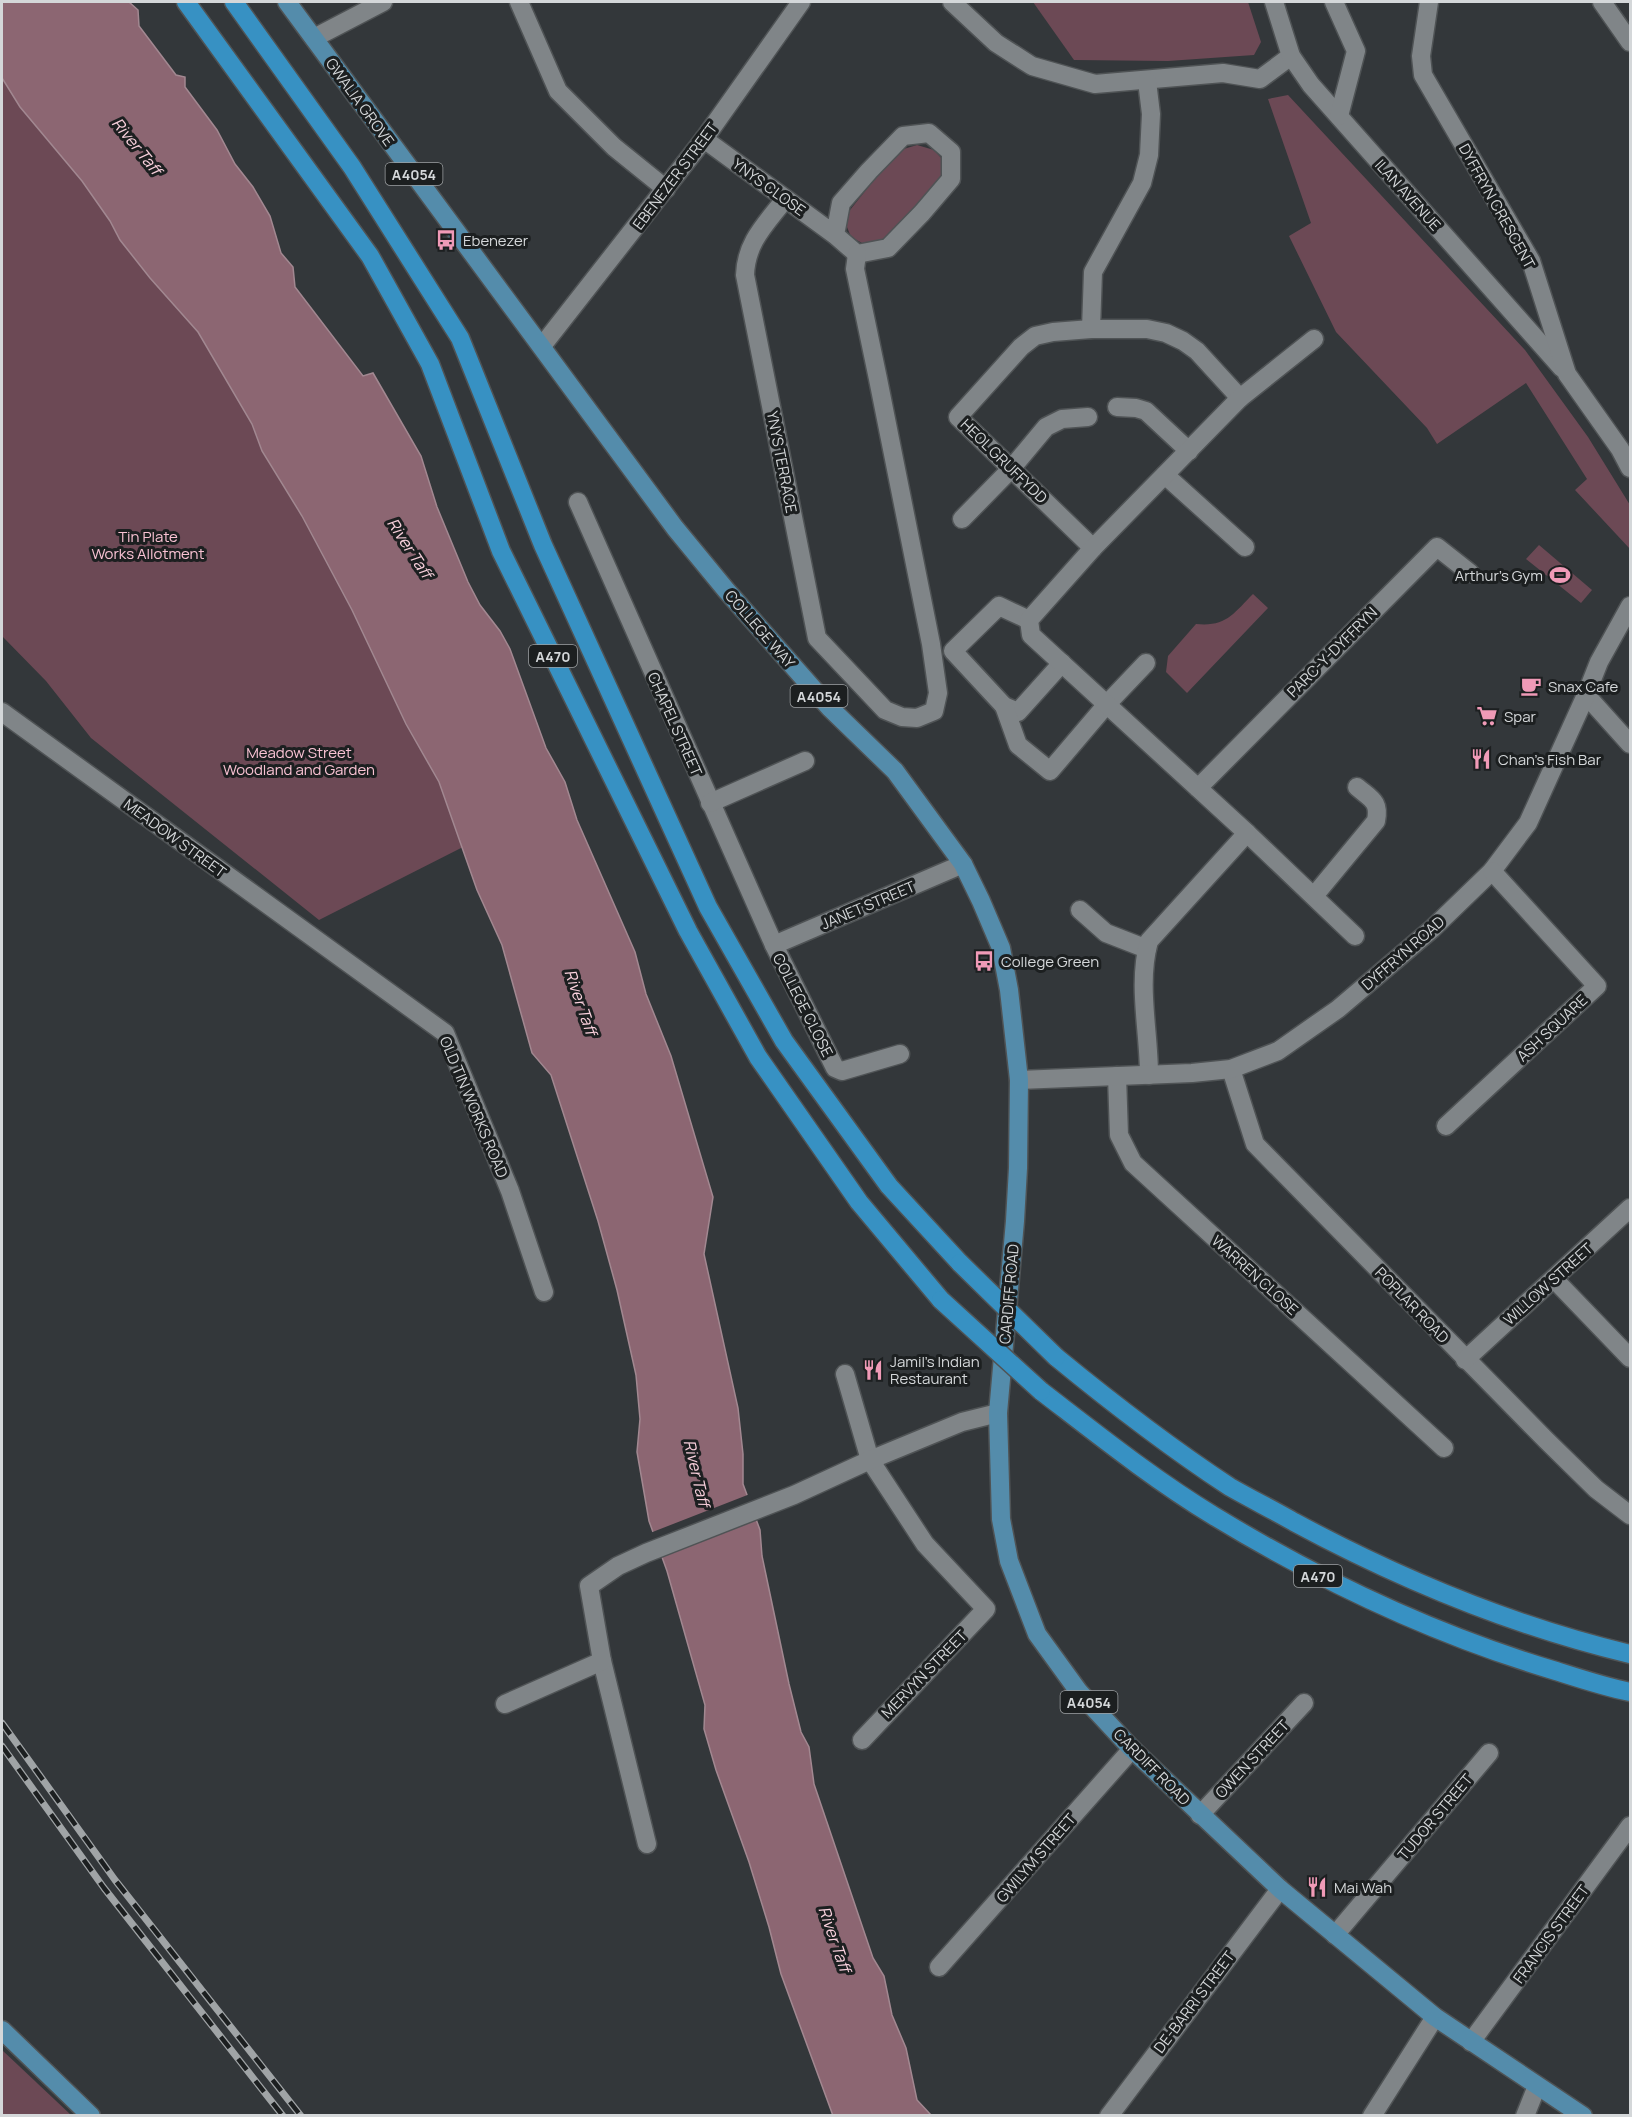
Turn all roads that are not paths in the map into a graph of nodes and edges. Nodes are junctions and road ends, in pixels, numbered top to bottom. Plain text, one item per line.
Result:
1 (186, 2) edge
2 (234, 2) edge
3 (287, 2) edge
4 (383, 2) edge
5 (519, 2) edge
6 (801, 2) edge
7 (952, 2) edge
8 (1274, 2) edge
9 (1334, 2) edge
10 (1429, 2) edge
11 (1602, 2) edge
12 (314, 38) junction
13 (1630, 42) edge
14 (1291, 56) junction
15 (1147, 81) junction
16 (1339, 116) junction
17 (704, 139) junction
18 (666, 189) junction
19 (785, 199) junction
20 (835, 236) junction
21 (857, 254) junction
22 (1091, 329) junction
23 (1314, 339) dead end
24 (542, 346) junction
25 (1567, 374) junction
26 (1240, 398) junction
27 (1116, 407) dead end
28 (1088, 417) dead end
29 (1189, 451) junction
30 (1630, 468) edge
31 (1011, 469) junction
32 (1165, 475) junction
33 (578, 502) dead end
34 (962, 519) dead end
35 (1245, 547) dead end
36 (1093, 548) junction
37 (1470, 573) dead end
38 (1630, 607) edge
39 (1029, 620) junction
40 (1062, 663) junction
41 (1146, 663) dead end
42 (1586, 695) junction
43 (1107, 704) junction
44 (1004, 706) junction
45 (2, 712) edge
46 (1630, 744) edge
47 (805, 761) dead end
48 (1357, 787) dead end
49 (1198, 788) junction
50 (710, 803) junction
51 (1247, 832) junction
52 (963, 864) junction
53 (1492, 871) junction
54 (1314, 896) junction
55 (1080, 910) dead end
56 (1355, 936) dead end
57 (774, 945) junction
58 (1147, 949) junction
59 (348, 963) joint
60 (900, 1054) dead end
61 (1231, 1069) junction
62 (1149, 1075) junction
63 (1117, 1076) junction
64 (1019, 1080) junction
65 (1446, 1126) dead end
66 (1630, 1208) edge
67 (1554, 1280) junction
68 (544, 1292) dead end
69 (1630, 1358) edge
70 (1465, 1360) junction
71 (844, 1374) dead end
72 (998, 1413) junction
73 (1444, 1448) dead end
74 (870, 1460) junction
75 (1630, 1515) edge
76 (1630, 1654) edge
77 (602, 1661) junction
78 (1630, 1692) edge
79 (1304, 1702) dead end
80 (505, 1704) dead end
81 (861, 1740) dead end
82 (1132, 1749) junction
83 (1490, 1753) dead end
84 (1200, 1815) junction
85 (1630, 1826) edge
86 (647, 1844) dead end
87 (1280, 1889) junction
88 (1335, 1935) junction
89 (939, 1967) dead end
90 (1435, 2017) junction
91 (2, 2030) edge
92 (1471, 2043) junction
93 (1538, 2086) junction
94 (91, 2115) edge
95 (1109, 2115) edge
96 (1372, 2115) edge
97 (1525, 2115) edge
98 (1583, 2115) edge

1 - 78 highway, A470, bridge
2 - 76 highway, A470, bridge
3 - 12 main road, GWALIA GROVE / A4054
4 - 12 street
5 - 18 street
6 - 17 street, EBENEZER STREET
7 - 15 street
8 - 14 street, ILAN AVENUE
9 - 16 street
10 - 25 street, DYFFRYN CRESCENT
11 - 13 street
12 - 24 main road, GWALIA GROVE / A4054
14 - 15 street
14 - 16 street, ILAN AVENUE
15 - 22 street
16 - 25 street, ILAN AVENUE
17 - 18 street, EBENEZER STREET
17 - 19 street, YNYS CLOSE
18 - 24 street, EBENEZER STREET
19 - 20 street, YNYS CLOSE
19 - 21 street, YNYS TERRACE
20 - 21 street, YNYS CLOSE
20 - 21 street
22 - 26 street, HEOL GRUFFYDD
22 - 31 street, HEOL GRUFFYDD
23 - 26 street
24 - 52 main road, COLLEGE WAY / A4054
25 - 30 street, DYFFRYN CRESCENT
26 - 29 street
27 - 29 street
28 - 31 street
29 - 32 street
31 - 34 street
31 - 36 street, HEOL GRUFFYDD
32 - 35 street
32 - 36 street
33 - 50 street, CHAPEL STREET
36 - 39 street
37 - 49 street, PARC-Y-DYFFRYN
38 - 42 street, DYFFRYN ROAD
39 - 40 street
39 - 44 street
40 - 43 street
40 - 44 street
41 - 43 street
42 - 46 street
42 - 53 street, DYFFRYN ROAD
43 - 44 street
43 - 49 street
45 - 59 street, MEADOW STREET
47 - 50 street
48 - 54 street
49 - 51 street
50 - 57 street, CHAPEL STREET
51 - 54 street
51 - 58 street
52 - 57 street, JANET STREET
52 - 64 main road, COLLEGE WAY / A4054
53 - 61 street, DYFFRYN ROAD
53 - 65 street, ASH SQUARE
54 - 56 street
55 - 58 street
57 - 60 street, COLLEGE CLOSE
58 - 62 street
59 - 68 street, OLD TIN WORKS ROAD
61 - 62 street, DYFFRYN ROAD
61 - 70 street, POPLAR ROAD
62 - 63 street, DYFFRYN ROAD
63 - 64 street, DYFFRYN ROAD
63 - 73 street, WARREN CLOSE
64 - 72 main road, CARDIFF ROAD / A4054
66 - 67 street, WILLOW STREET
67 - 69 street
67 - 70 street, WILLOW STREET
70 - 75 street, POPLAR ROAD
71 - 74 street
72 - 74 street
72 - 82 main road, CARDIFF ROAD / A4054
74 - 77 street
74 - 81 street, MERVYN STREET
77 - 80 street
77 - 86 street
79 - 84 street, OWEN STREET
82 - 84 main road, CARDIFF ROAD / A4054
82 - 89 street, GWILYM STREET
83 - 88 street, TUDOR STREET
84 - 87 main road, CARDIFF ROAD / A4054
85 - 92 street, FRANCIS STREET
87 - 88 main road, CARDIFF ROAD / A4054
87 - 95 street, DE-BARRI STREET
88 - 90 main road, CARDIFF ROAD / A4054
90 - 92 main road, CARDIFF ROAD / A4054
90 - 96 street
91 - 94 main road
92 - 93 main road, CARDIFF ROAD / A4054
93 - 97 street
93 - 98 main road, CARDIFF ROAD / A4054

